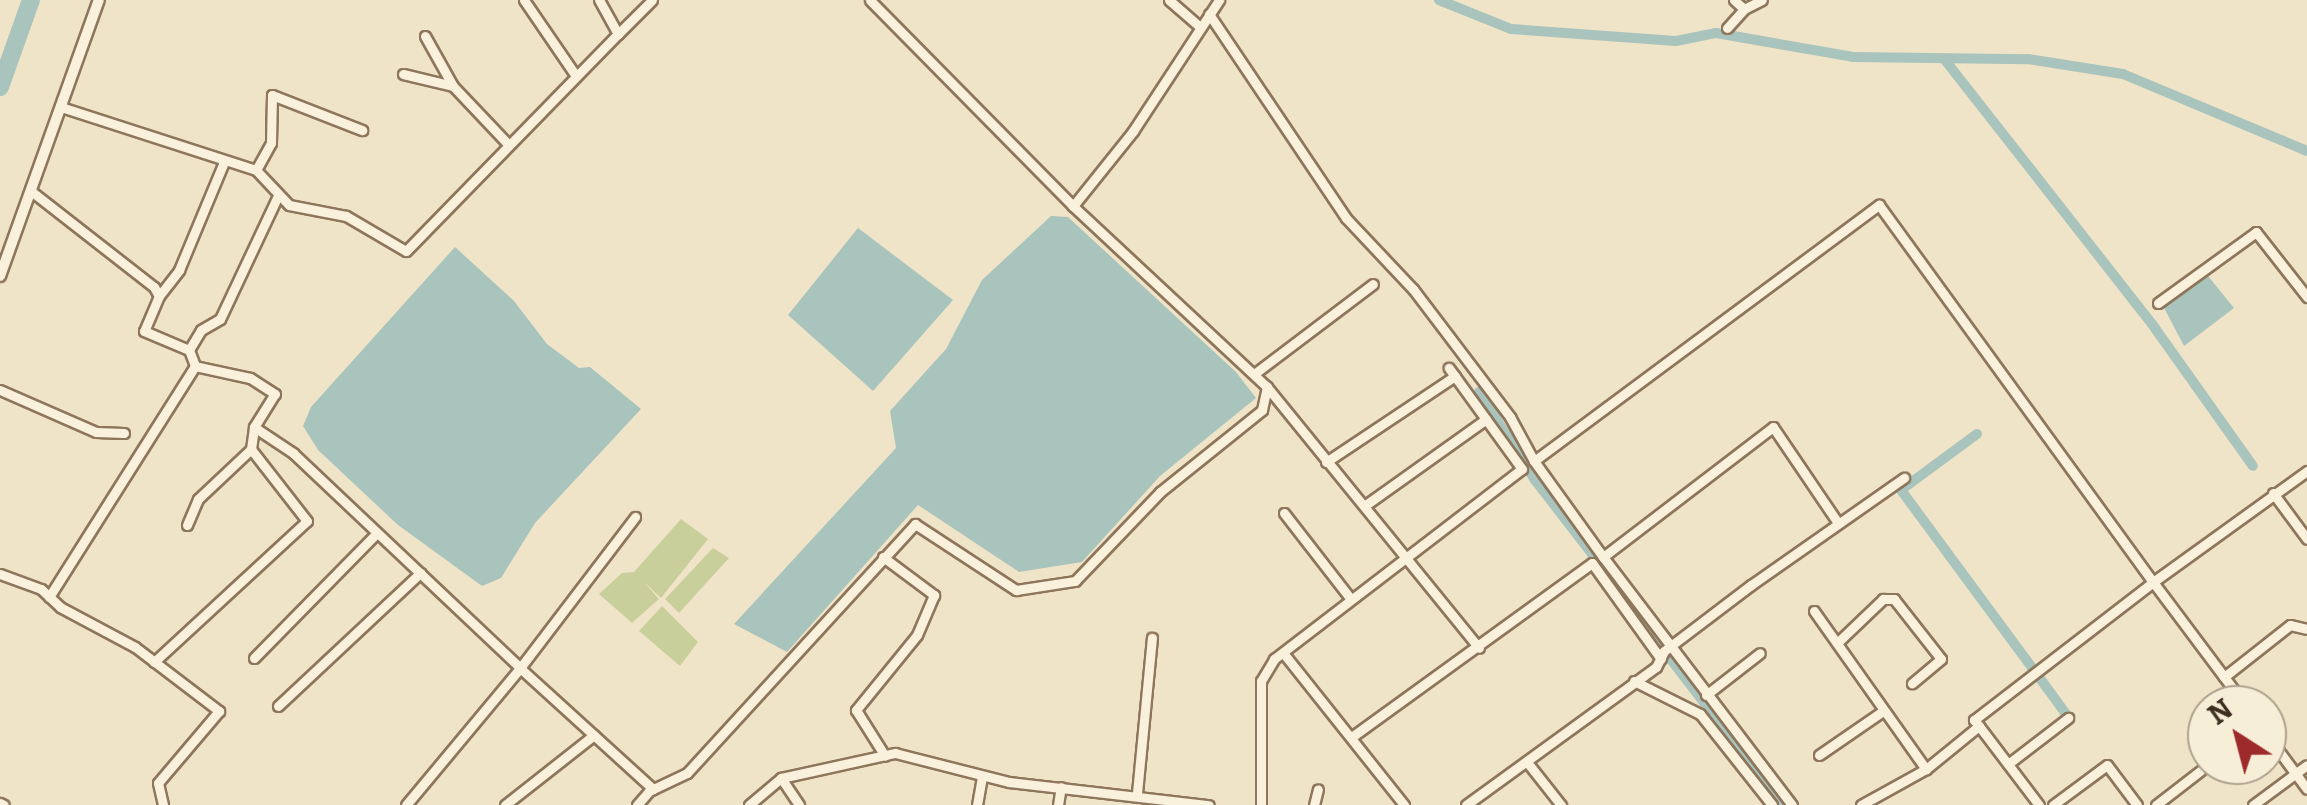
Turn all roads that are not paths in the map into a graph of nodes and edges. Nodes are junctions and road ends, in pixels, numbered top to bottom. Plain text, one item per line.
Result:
1 (99, 0) edge
2 (524, 0) edge
3 (599, 0) edge
4 (652, 0) edge
5 (870, 0) edge
6 (1168, 0) edge
7 (1219, 0) edge
8 (1734, 0) edge
9 (1762, 0) edge
10 (1744, 9) junction
11 (1209, 14) junction
12 (1200, 28) junction
13 (1727, 28) dead end
14 (618, 34) junction
15 (425, 36) dead end
16 (574, 72) junction
17 (403, 74) dead end
18 (453, 86) junction
19 (61, 107) junction
20 (362, 130) dead end
21 (506, 142) junction
22 (224, 162) junction
23 (256, 170) junction
24 (31, 191) junction
25 (278, 196) junction
26 (1073, 206) junction
27 (0, 276) edge
28 (1373, 284) dead end
29 (159, 296) junction
30 (2307, 297) edge
31 (2158, 303) dead end
32 (189, 350) junction
33 (195, 366) junction
34 (1254, 374) junction
35 (1267, 388) junction
36 (0, 390) edge
37 (1486, 419) junction
38 (254, 427) junction
39 (124, 433) dead end
40 (251, 450) junction
41 (1534, 461) junction
42 (1326, 462) junction
43 (2307, 471) edge
44 (1904, 478) dead end
45 (2273, 493) junction
46 (1366, 504) junction
47 (1284, 513) dead end
48 (635, 517) dead end
49 (1838, 523) junction
50 (187, 524) dead end
51 (377, 534) junction
52 (2307, 540) edge
53 (1407, 554) junction
54 (883, 557) junction
55 (1603, 557) junction
56 (420, 573) junction
57 (0, 574) edge
58 (2153, 582) junction
59 (49, 596) junction
60 (1350, 598) junction
61 (1814, 611) dead end
62 (2307, 629) edge
63 (1152, 638) dead end
64 (1837, 643) junction
65 (1672, 644) junction
66 (1479, 648) junction
67 (1760, 653) dead end
68 (1284, 654) junction
69 (254, 658) dead end
70 (1660, 660) junction
71 (154, 662) junction
72 (520, 668) junction
73 (2224, 677) junction
74 (1634, 681) junction
75 (1912, 683) dead end
76 (2230, 685) edge
77 (1706, 695) junction
78 (278, 706) dead end
79 (1883, 710) junction
80 (2068, 718) dead end
81 (1978, 726) junction
82 (594, 736) junction
83 (1354, 736) junction
84 (1820, 755) dead end
85 (885, 756) junction
86 (1527, 762) junction
87 (2287, 762) edge
88 (2008, 764) junction
89 (2307, 765) edge
90 (1926, 769) junction
91 (2295, 773) junction
92 (982, 776) junction
93 (781, 778) junction
94 (2187, 781) edge
95 (1061, 787) junction
96 (1318, 789) dead end
97 (2307, 789) edge
98 (653, 790) junction
99 (1138, 793) junction
100 (163, 805) edge
101 (406, 805) edge
102 (505, 805) edge
103 (637, 805) edge
104 (749, 805) edge
105 (799, 805) edge
106 (976, 805) edge
107 (1058, 805) edge
108 (1209, 805) edge
109 (1261, 805) edge
110 (1314, 805) edge
111 (1404, 805) edge
112 (1466, 805) edge
113 (1561, 805) edge
114 (1772, 805) edge
115 (1792, 805) edge
116 (1861, 805) edge
117 (2040, 805) edge
118 (2053, 805) edge
119 (2137, 805) edge
120 (2156, 805) edge
121 (2253, 805) edge

1 - 19 street
2 - 16 street
3 - 14 street
4 - 14 street
5 - 26 street
6 - 12 street
7 - 11 street
8 - 10 street
9 - 10 street
10 - 13 street
11 - 12 street
11 - 41 street
12 - 26 street
14 - 16 street
15 - 18 street
16 - 21 street
17 - 18 street
18 - 21 street
19 - 22 street
19 - 24 street
20 - 23 street
21 - 25 street
22 - 23 street
22 - 29 street
23 - 25 street
24 - 27 street
24 - 29 street
25 - 32 street
26 - 34 street
28 - 34 street
29 - 32 street
30 - 31 street
32 - 33 street
33 - 38 street
33 - 59 street
34 - 35 street
35 - 42 street
35 - 54 street
36 - 39 street
37 - 42 street
37 - 46 street
37 - 53 street
38 - 40 street
38 - 51 street
40 - 50 street
40 - 71 street
41 - 55 street
41 - 58 street
42 - 46 street
43 - 45 street
44 - 49 street
45 - 52 street
45 - 58 street
46 - 53 street
47 - 60 street
48 - 72 street
49 - 55 street
49 - 65 street
51 - 56 street
51 - 69 street
53 - 60 street
53 - 66 street
54 - 85 street
54 - 98 street
55 - 65 street
56 - 72 street
56 - 78 street
57 - 59 street
58 - 73 street
58 - 81 street
59 - 71 street
60 - 68 street
61 - 64 street
62 - 73 street
63 - 99 street
64 - 75 street
64 - 79 street
65 - 70 street
65 - 77 street
66 - 70 street
66 - 83 street
67 - 77 street
68 - 83 street
68 - 109 street
70 - 74 street
71 - 100 street
72 - 82 street
72 - 101 street
73 - 76 street
74 - 86 street
74 - 114 street
77 - 115 street
79 - 84 street
79 - 90 street
80 - 88 street
81 - 88 street
81 - 90 street
82 - 98 street
82 - 102 street
83 - 111 street
85 - 92 street
85 - 93 street
86 - 112 street
86 - 113 street
87 - 91 street
88 - 117 street
89 - 91 street
90 - 116 street
91 - 97 street
91 - 121 street
92 - 95 street
92 - 106 street
93 - 104 street
93 - 105 street
94 - 120 street
95 - 99 street
95 - 107 street
96 - 110 street
98 - 103 street
99 - 108 street
118 - 119 street

